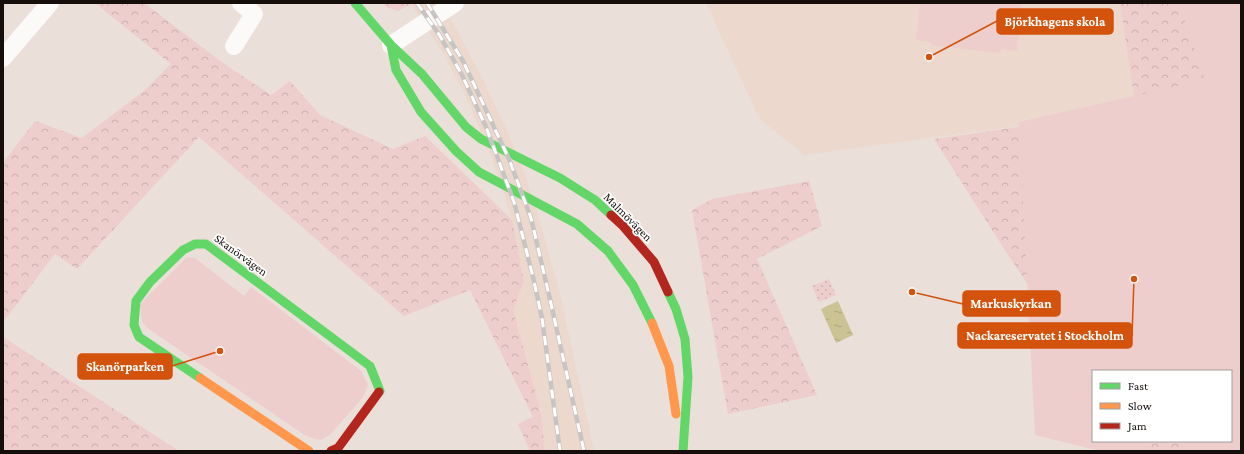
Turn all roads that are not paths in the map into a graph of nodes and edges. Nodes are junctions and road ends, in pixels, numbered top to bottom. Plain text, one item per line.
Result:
1 (50, 3) edge
2 (242, 3) edge
3 (355, 3) edge
4 (455, 3) edge
5 (391, 45) junction
6 (234, 46) dead end
7 (3, 58) edge
8 (309, 451) edge
9 (331, 451) edge
10 (682, 451) edge

1 - 7 street
2 - 6 street
3 - 5 street, Malmövägen
4 - 5 street
5 - 10 street, Malmövägen
5 - 10 street, Malmövägen
8 - 9 street, Skanörvägen

